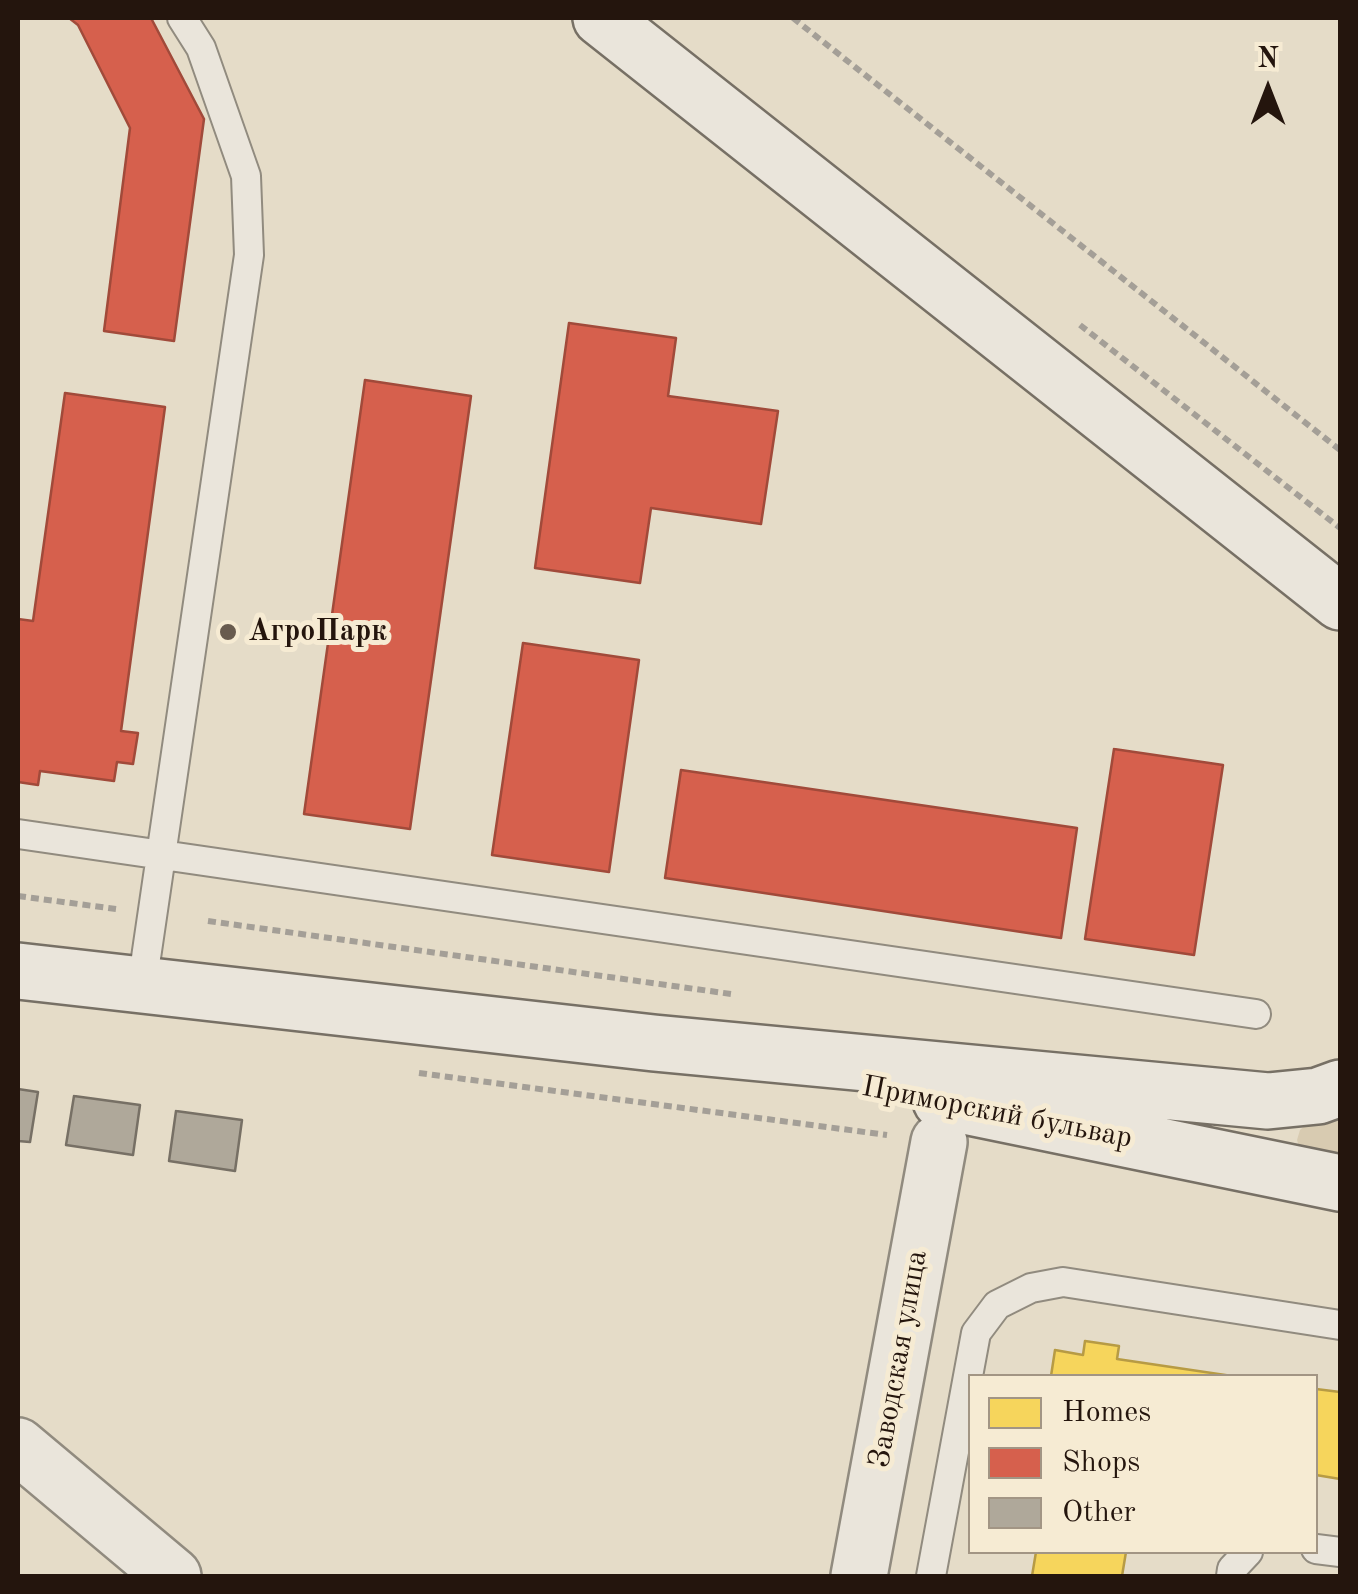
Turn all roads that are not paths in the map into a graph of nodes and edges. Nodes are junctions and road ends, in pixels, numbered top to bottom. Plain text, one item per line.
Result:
1 (182, 18) edge
2 (601, 18) edge
3 (1340, 602) edge
4 (18, 834) edge
5 (163, 855) junction
6 (18, 971) edge
7 (142, 985) junction
8 (1256, 1014) dead end
9 (654, 1043) junction
10 (1340, 1088) edge
11 (940, 1142) road end
12 (1340, 1182) edge
13 (1340, 1325) edge
14 (968, 1374) edge
15 (968, 1376) edge
16 (18, 1446) edge
17 (1246, 1554) edge
18 (173, 1576) edge
19 (859, 1576) edge
20 (932, 1576) edge
21 (1231, 1576) edge

1 - 5 lane
2 - 3 main road
4 - 5 lane
5 - 7 lane
5 - 8 lane
6 - 7 main road
7 - 9 main road
9 - 10 main road
9 - 12 main road, Приморский бульвар
11 - 19 main road, Заводская улица
13 - 14 lane
15 - 20 lane
16 - 18 main road
17 - 21 lane

